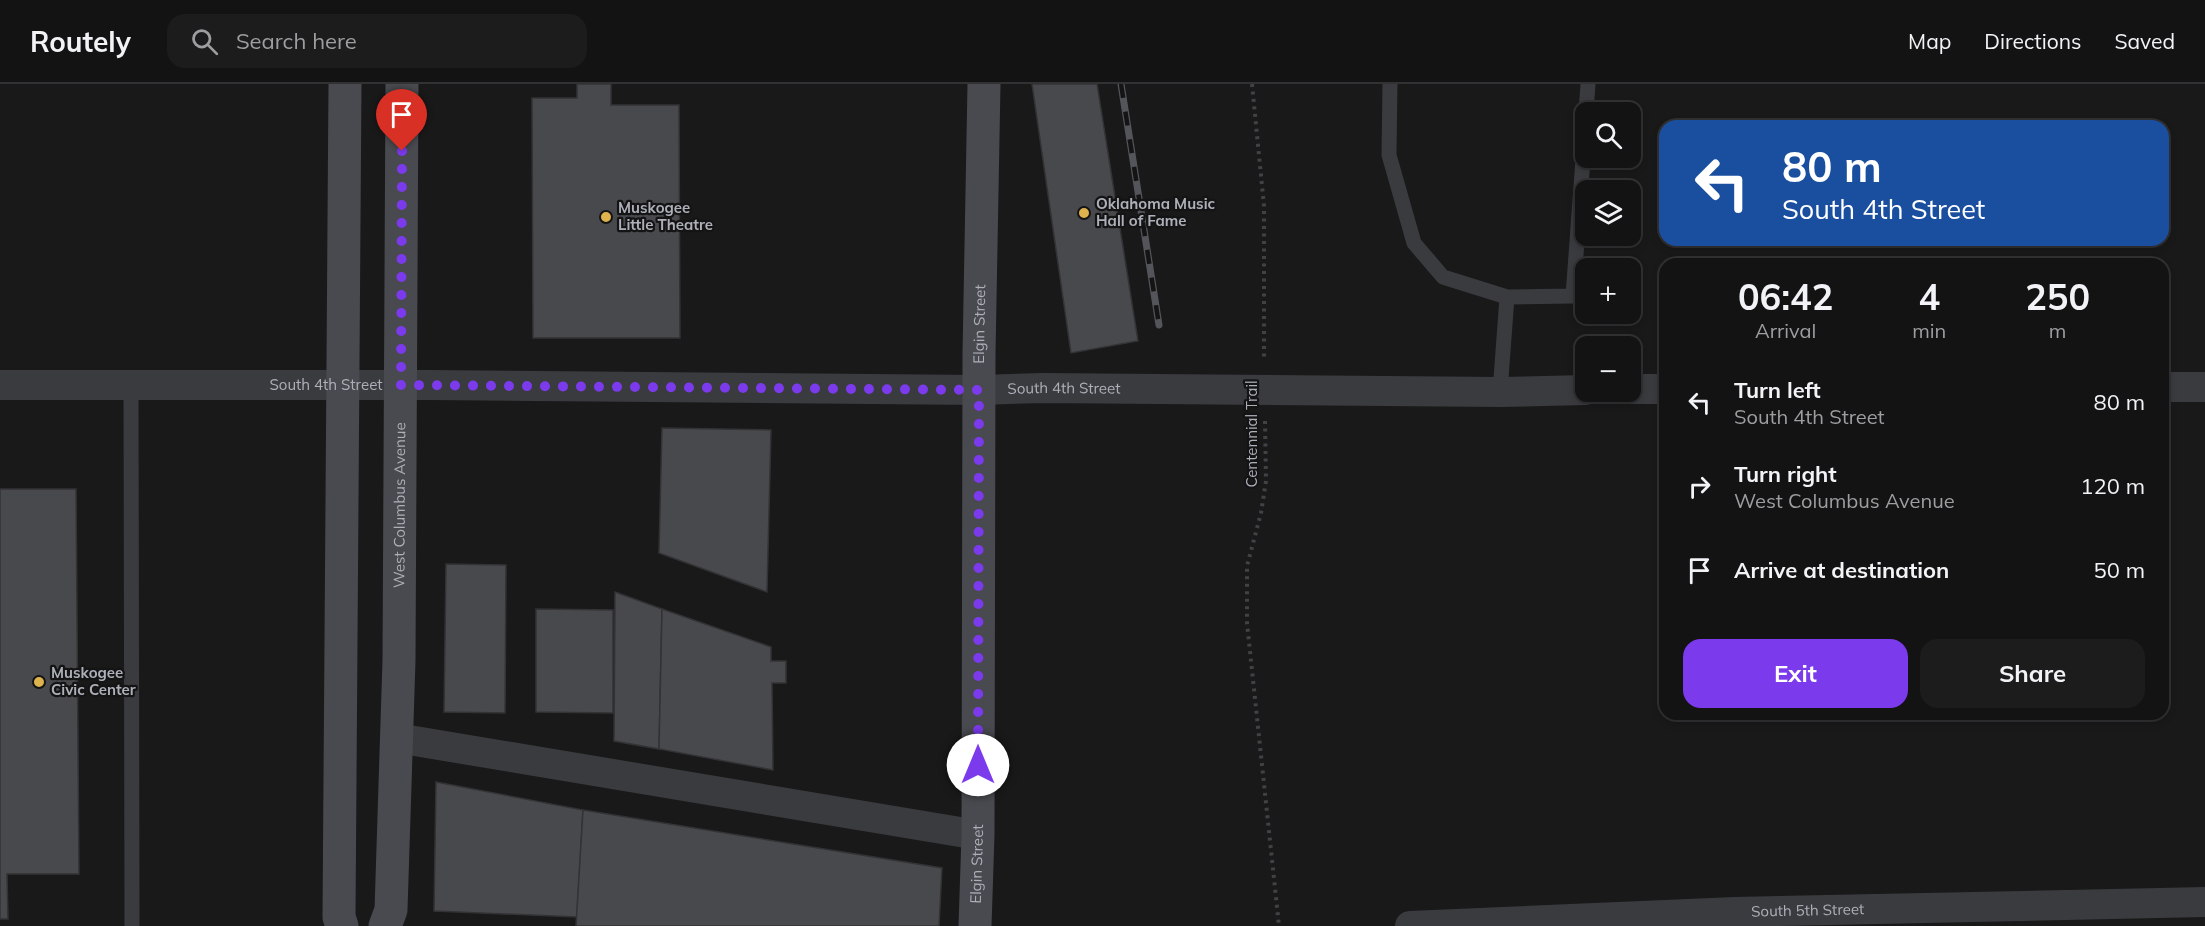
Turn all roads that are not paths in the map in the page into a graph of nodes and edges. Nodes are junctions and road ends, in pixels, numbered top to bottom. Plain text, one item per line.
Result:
1 (345, 84) edge
2 (402, 84) edge
3 (984, 84) edge
4 (1390, 84) edge
5 (1588, 84) edge
6 (1587, 102) edge
7 (1582, 168) edge
8 (1507, 297) junction
9 (0, 385) edge
10 (342, 385) junction
11 (401, 385) junction
12 (131, 386) junction
13 (2169, 387) edge
14 (2205, 387) edge
15 (1641, 389) edge
16 (1659, 389) edge
17 (979, 390) junction
18 (1575, 390) edge
19 (1500, 392) junction
20 (397, 738) junction
21 (978, 835) junction
22 (2205, 902) edge
23 (132, 926) edge
24 (342, 926) edge
25 (385, 926) edge
26 (975, 926) edge
27 (1410, 926) edge

1 - 10 street
2 - 11 street, West Columbus Avenue
3 - 17 street, Elgin Street
4 - 8 lane
5 - 6 lane
7 - 8 lane
8 - 19 lane
9 - 12 street, South 4th Street
10 - 11 street, South 4th Street
10 - 12 street, South 4th Street
10 - 24 street
11 - 17 street, South 4th Street
11 - 20 street, West Columbus Avenue
12 - 23 lane
13 - 14 street
15 - 16 street
17 - 19 street, South 4th Street
17 - 21 street, Elgin Street
18 - 19 street, South 4th Street
20 - 21 street
20 - 25 street, West Columbus Avenue
21 - 26 street, Elgin Street
22 - 27 street, South 5th Street

